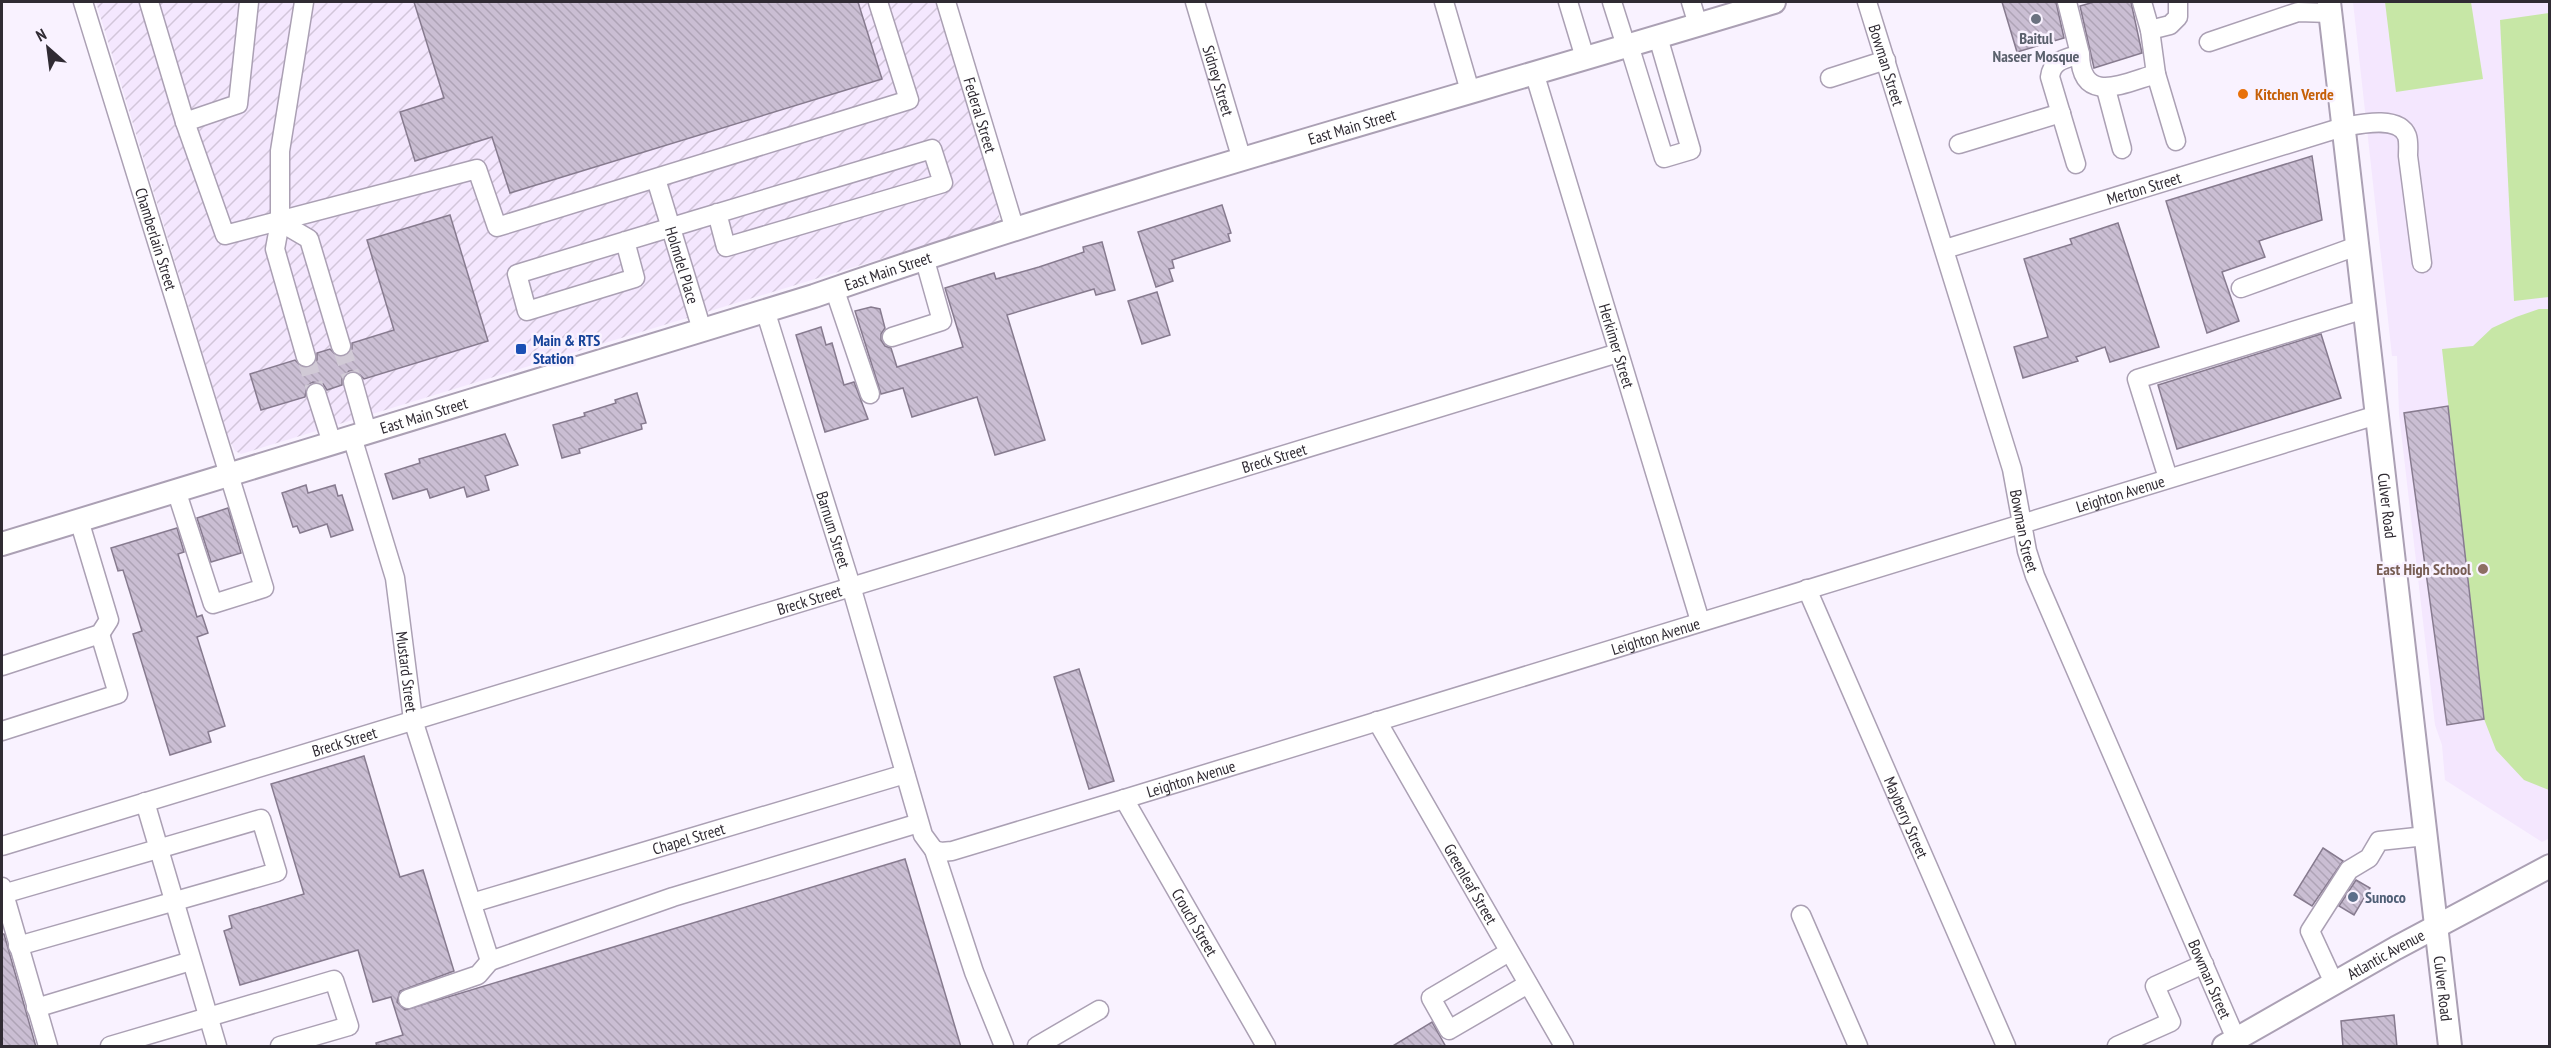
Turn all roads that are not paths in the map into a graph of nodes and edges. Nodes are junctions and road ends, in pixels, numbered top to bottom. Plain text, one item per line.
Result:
1 (83, 2) edge
2 (149, 2) edge
3 (249, 2) edge
4 (304, 2) edge
5 (878, 2) edge
6 (946, 2) edge
7 (1195, 2) edge
8 (1444, 2) edge
9 (1568, 2) edge
10 (1612, 2) edge
11 (1691, 2) edge
12 (1774, 2) edge
13 (1867, 2) edge
14 (2067, 2) edge
15 (2142, 2) edge
16 (2178, 2) edge
17 (2329, 7) edge
18 (1698, 25) junction
19 (2150, 30) junction
20 (1658, 37) junction
21 (2209, 42) dead end
22 (1628, 46) junction
23 (2080, 54) junction
24 (1585, 58) junction
25 (1886, 60) junction
26 (1534, 72) junction
27 (2156, 74) junction
28 (1830, 78) dead end
29 (2106, 89) junction
30 (1470, 91) junction
31 (2061, 113) junction
32 (185, 122) junction
33 (2343, 127) junction
34 (2176, 141) dead end
35 (1959, 144) dead end
36 (2122, 149) dead end
37 (1242, 160) junction
38 (2076, 164) dead end
39 (656, 179) junction
40 (717, 213) junction
41 (280, 222) junction
42 (671, 228) junction
43 (1015, 230) junction
44 (625, 241) junction
45 (2356, 246) junction
46 (1945, 249) junction
47 (924, 257) junction
48 (2421, 263) dead end
49 (834, 288) junction
50 (2241, 288) dead end
51 (2365, 309) junction
52 (765, 310) junction
53 (702, 330) junction
54 (892, 337) dead end
55 (341, 346) tunnel mouth
56 (1618, 352) junction
57 (306, 357) tunnel mouth
58 (353, 382) tunnel mouth
59 (316, 393) tunnel mouth
60 (870, 394) dead end
61 (2377, 414) junction
62 (350, 437) junction
63 (229, 474) junction
64 (2168, 478) junction
65 (176, 490) junction
66 (79, 520) junction
67 (2021, 523) junction
68 (2, 544) edge
69 (851, 586) junction
70 (1807, 589) junction
71 (1700, 621) junction
72 (100, 634) junction
73 (2, 666) edge
74 (413, 720) junction
75 (1377, 721) junction
76 (2, 731) edge
77 (905, 774) junction
78 (1124, 799) junction
79 (145, 802) junction
80 (919, 823) junction
81 (2426, 836) junction
82 (2, 846) edge
83 (158, 849) junction
84 (934, 850) junction
85 (2550, 866) edge
86 (4, 901) edge
87 (173, 902) junction
88 (472, 903) junction
89 (1801, 915) dead end
90 (2435, 927) junction
91 (18, 946) junction
92 (1509, 952) junction
93 (490, 960) junction
94 (191, 961) junction
95 (2204, 964) junction
96 (2334, 983) junction
97 (1528, 984) junction
98 (408, 999) dead end
99 (36, 1008) junction
100 (1099, 1010) dead end
101 (208, 1017) junction
102 (2230, 1043) edge
103 (48, 1047) edge
104 (110, 1047) edge
105 (217, 1047) edge
106 (280, 1047) edge
107 (1004, 1047) edge
108 (1038, 1047) edge
109 (1266, 1047) edge
110 (1564, 1047) edge
111 (1858, 1047) edge
112 (2006, 1047) edge
113 (2117, 1047) edge
114 (2450, 1047) edge

1 - 63 street, Chamberlain Street
2 - 32 street
3 - 32 street
4 - 41 street
5 - 39 street
6 - 43 street, Federal Street
7 - 37 street, Sidney Street
8 - 30 street
9 - 24 street
10 - 22 street
11 - 18 street
12 - 18 main road, East Main Street
13 - 25 street, Bowman Street
14 - 23 street
15 - 19 street
16 - 19 street
17 - 21 street
17 - 33 main road, Culver Road
18 - 20 main road, East Main Street
19 - 27 street
20 - 22 main road, East Main Street
20 - 22 street
22 - 24 main road, East Main Street
23 - 29 street
23 - 31 street
24 - 26 main road, East Main Street
25 - 28 street
25 - 46 street, Bowman Street
26 - 30 main road, East Main Street
26 - 56 street, Herkimer Street
27 - 29 street
27 - 34 street
29 - 36 street
30 - 37 main road, East Main Street
31 - 35 street
31 - 38 street
32 - 41 street
33 - 45 main road, Culver Road
33 - 46 street, Merton Street
33 - 48 street, Merton Street
37 - 43 main road, East Main Street
39 - 41 street
39 - 42 street, Holmdel Place
40 - 40 street
40 - 42 street
41 - 55 street
41 - 57 street
42 - 44 street
42 - 53 street, Holmdel Place
43 - 47 main road, East Main Street
44 - 44 street
45 - 50 street
45 - 51 main road, Culver Road
46 - 67 street, Bowman Street
47 - 49 main road, East Main Street
47 - 54 street
49 - 52 main road, East Main Street
49 - 60 street
51 - 61 main road, Culver Road
51 - 64 street
52 - 53 main road, East Main Street
52 - 69 street, Barnum Street
53 - 62 main road, East Main Street
56 - 69 street, Breck Street
56 - 71 street, Herkimer Street
58 - 62 street
59 - 62 street
61 - 64 street, Leighton Avenue
61 - 81 main road, Culver Road
62 - 63 main road, East Main Street
62 - 74 street, Mustard Street
63 - 65 main road, East Main Street
63 - 65 street, Chamberlain Street
64 - 67 street, Leighton Avenue
65 - 66 main road, East Main Street
66 - 68 main road, East Main Street
66 - 72 street
67 - 70 street, Leighton Avenue
67 - 95 street, Bowman Street
69 - 74 street, Breck Street
69 - 77 street, Barnum Street
70 - 71 street, Leighton Avenue
70 - 112 street, Mayberry Street
71 - 75 street, Leighton Avenue
72 - 73 street
72 - 76 street
74 - 79 street, Breck Street
74 - 88 street, Mustard Street
75 - 78 street, Leighton Avenue
75 - 92 street, Greenleaf Street
77 - 80 street, Barnum Street
77 - 88 street, Chapel Street
78 - 84 street, Leighton Avenue
78 - 109 street, Crouch Street
79 - 82 street, Breck Street
79 - 83 street
80 - 84 street, Barnum Street
80 - 93 street
81 - 90 main road, Culver Road
81 - 96 street
83 - 86 street
83 - 87 street
83 - 87 street
84 - 107 street, Barnum Street
85 - 90 main road, Atlantic Avenue
86 - 91 street
87 - 91 street
87 - 94 street
88 - 93 street, Mustard Street
89 - 111 street
90 - 96 main road, Atlantic Avenue
90 - 114 main road, Culver Road
91 - 99 street
92 - 97 street, Greenleaf Street
92 - 97 street
93 - 98 street
94 - 99 street
94 - 101 street
95 - 102 street, Bowman Street
95 - 113 street
96 - 102 main road, Atlantic Avenue
97 - 110 street, Greenleaf Street
99 - 103 street
100 - 108 street
101 - 104 street
101 - 105 street
101 - 106 street

